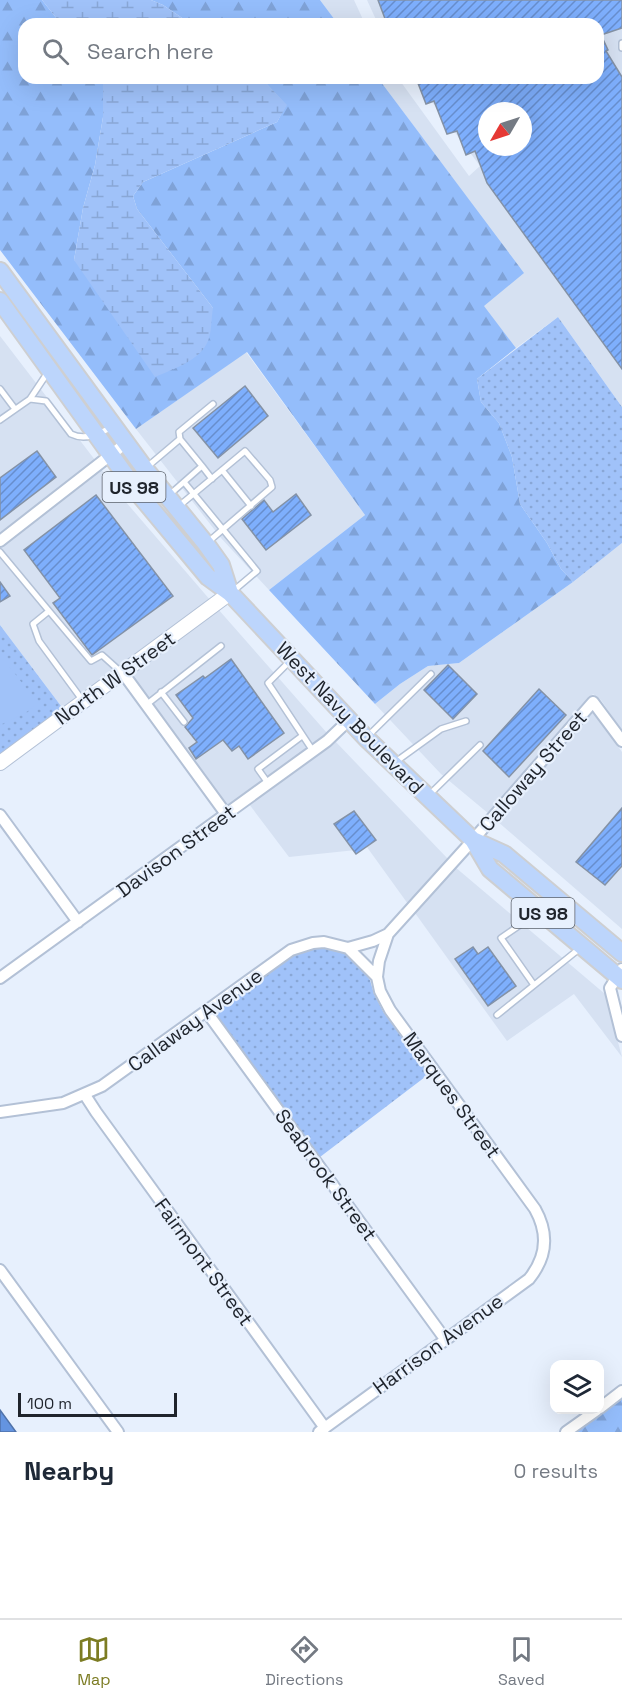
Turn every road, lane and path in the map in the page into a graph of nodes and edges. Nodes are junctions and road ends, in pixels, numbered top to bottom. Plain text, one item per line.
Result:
1 (622, 43) edge
2 (622, 48) edge
3 (0, 271) edge
4 (0, 301) edge
5 (49, 371) junction
6 (0, 389) edge
7 (30, 399) junction
8 (213, 404) dead end
9 (15, 409) junction
10 (0, 420) edge
11 (114, 427) junction
12 (96, 435) junction
13 (180, 439) junction
14 (126, 443) junction
15 (110, 455) junction
16 (202, 466) junction
17 (145, 469) junction
18 (222, 470) junction
19 (212, 478) junction
20 (184, 482) junction
21 (194, 494) junction
22 (172, 503) junction
23 (251, 506) junction
24 (223, 530) junction
25 (0, 541) edge
26 (206, 544) junction
27 (0, 552) edge
28 (230, 593) junction
29 (49, 611) junction
30 (221, 645) dead end
31 (292, 660) junction
32 (123, 673) junction
33 (431, 674) dead end
34 (161, 692) junction
35 (84, 702) junction
36 (146, 705) junction
37 (349, 720) junction
38 (466, 721) dead end
39 (184, 722) dead end
40 (302, 736) junction
41 (366, 738) junction
42 (622, 741) edge
43 (480, 745) dead end
44 (314, 751) junction
45 (0, 763) edge
46 (392, 764) junction
47 (268, 783) junction
48 (427, 797) junction
49 (226, 814) junction
50 (0, 815) edge
51 (473, 840) junction
52 (541, 911) junction
53 (78, 922) junction
54 (388, 934) junction
55 (583, 946) junction
56 (348, 948) junction
57 (622, 953) edge
58 (620, 974) edge
59 (377, 977) junction
60 (0, 978) edge
61 (534, 985) junction
62 (206, 1011) junction
63 (497, 1015) dead end
64 (622, 1036) edge
65 (85, 1095) junction
66 (0, 1112) edge
67 (544, 1248) joint
68 (0, 1270) edge
69 (445, 1339) junction
70 (622, 1391) edge
71 (604, 1404) edge
72 (591, 1414) edge
73 (322, 1430) edge
74 (117, 1432) edge
75 (566, 1432) edge

1 - 2 lane
3 - 11 main road, West Navy Boulevard / US 98
4 - 5 main road, West Navy Boulevard / US 98
5 - 7 lane
5 - 12 main road, West Navy Boulevard / US 98
6 - 9 lane
7 - 9 lane
7 - 12 lane
8 - 13 lane
9 - 10 lane
11 - 12 lane
11 - 14 main road, West Navy Boulevard / US 98
12 - 15 main road, West Navy Boulevard / US 98
13 - 16 lane
13 - 17 lane
14 - 15 street
14 - 17 main road, West Navy Boulevard / US 98
15 - 25 street
15 - 28 main road, West Navy Boulevard / US 98
16 - 19 lane
16 - 20 lane
17 - 22 main road, West Navy Boulevard / US 98
18 - 19 lane
18 - 23 lane
18 - 23 lane
19 - 21 lane
20 - 21 lane
20 - 22 lane
21 - 22 lane
21 - 24 lane
22 - 26 main road, West Navy Boulevard / US 98
23 - 24 lane
24 - 26 lane
24 - 28 lane
26 - 28 main road, West Navy Boulevard / US 98
27 - 29 lane
28 - 31 main road, West Navy Boulevard / US 98
28 - 32 main road, North W Street
29 - 32 lane
29 - 35 lane
30 - 34 lane
31 - 37 main road, West Navy Boulevard / US 98
31 - 40 lane
32 - 35 main road, North W Street
32 - 36 street
33 - 41 lane
34 - 36 lane
34 - 39 lane
35 - 45 main road, North W Street
36 - 49 street
37 - 41 main road, West Navy Boulevard / US 98
37 - 44 street, Davison Street
38 - 46 lane
40 - 44 lane
40 - 47 lane
41 - 46 main road, West Navy Boulevard / US 98
42 - 51 street, Calloway Street
43 - 48 lane
44 - 47 street, Davison Street
46 - 48 main road, West Navy Boulevard / US 98
47 - 49 street, Davison Street
48 - 51 main road, West Navy Boulevard / US 98
49 - 53 street, Davison Street
50 - 53 street
51 - 52 main road, West Navy Boulevard / US 98
51 - 54 street, Callaway Avenue
51 - 57 main road, West Navy Boulevard / US 98
52 - 55 main road, West Navy Boulevard / US 98
52 - 61 lane
53 - 60 street, Davison Street
54 - 56 street, Callaway Avenue
54 - 59 street, Callaway Avenue
55 - 58 main road, West Navy Boulevard / US 98
55 - 61 lane
56 - 59 street, Marques Street
56 - 62 street, Callaway Avenue
58 - 64 street
59 - 67 street, Marques Street
61 - 63 lane
62 - 65 street, Callaway Avenue
62 - 69 street, Seabrook Street
65 - 66 street, Callaway Avenue
65 - 73 street, Fairmont Street
67 - 69 street, Harrison Avenue
68 - 74 street
69 - 73 street, Harrison Avenue
70 - 71 street
72 - 75 street

